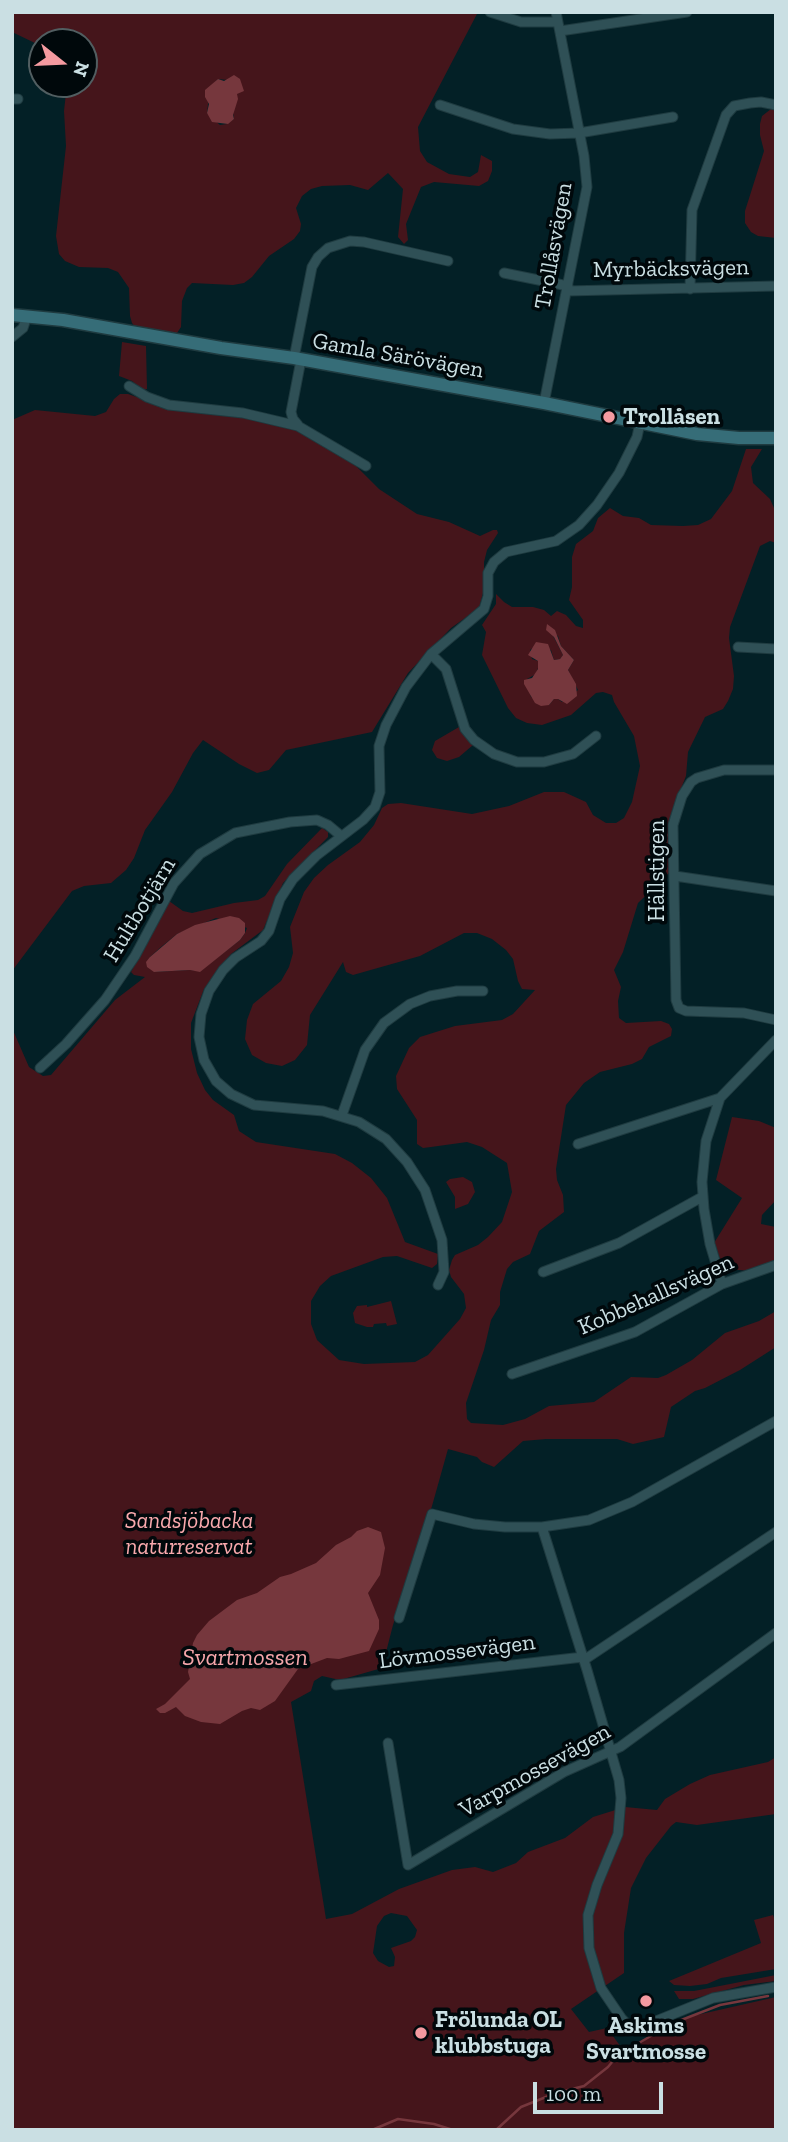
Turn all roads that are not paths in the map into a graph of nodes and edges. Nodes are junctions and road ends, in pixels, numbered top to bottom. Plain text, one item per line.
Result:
1 (490, 12) edge
2 (687, 12) edge
3 (558, 22) edge
4 (440, 105) dead end
5 (776, 105) edge
6 (673, 117) dead end
7 (579, 133) junction
8 (448, 261) dead end
9 (504, 273) dead end
10 (776, 286) edge
11 (568, 288) junction
12 (690, 289) junction
13 (12, 315) edge
14 (27, 316) junction
15 (12, 337) edge
16 (298, 359) junction
17 (129, 386) dead end
18 (544, 403) junction
19 (640, 423) junction
20 (298, 426) junction
21 (776, 438) edge
22 (366, 466) dead end
23 (738, 647) dead end
24 (776, 649) edge
25 (431, 654) junction
26 (596, 736) dead end
27 (776, 770) edge
28 (340, 835) junction
29 (675, 876) junction
30 (776, 891) edge
31 (483, 991) dead end
32 (776, 1020) edge
33 (776, 1040) edge
34 (40, 1068) dead end
35 (720, 1098) junction
36 (342, 1115) junction
37 (578, 1144) dead end
38 (702, 1196) junction
39 (776, 1265) edge
40 (543, 1272) dead end
41 (722, 1284) junction
42 (438, 1285) dead end
43 (512, 1374) dead end
44 (776, 1421) edge
45 (542, 1527) junction
46 (776, 1532) edge
47 (398, 1618) dead end
48 (776, 1633) edge
49 (584, 1658) junction
50 (336, 1685) dead end
51 (388, 1743) dead end
52 (611, 1752) junction
53 (776, 1987) edge

1 - 3 street
2 - 3 street
3 - 7 street, Trollåsvägen
4 - 7 street
5 - 12 street
6 - 7 street
7 - 11 street, Trollåsvägen
8 - 16 street
9 - 11 street, Myrbäcksvägen
10 - 12 street, Myrbäcksvägen
11 - 12 street, Myrbäcksvägen
11 - 18 street, Trollåsvägen
13 - 14 street, Gamla Särövägen
14 - 15 street
14 - 16 street, Gamla Särövägen
16 - 18 street, Gamla Särövägen
16 - 20 street
17 - 20 street
18 - 19 street, Gamla Särövägen
19 - 21 street, Gamla Särövägen
19 - 25 street
20 - 22 street
23 - 24 street
25 - 26 street
25 - 28 street
27 - 29 street, Hällstigen
28 - 34 street, Hultbotjärn
28 - 36 street
29 - 30 street
29 - 32 street, Hällstigen
31 - 36 street
33 - 35 street
35 - 37 street
35 - 38 street
36 - 42 street
38 - 40 street
38 - 41 street
39 - 41 street, Kobbehallsvägen
41 - 43 street, Kobbehallsvägen
44 - 45 street
45 - 47 street
45 - 49 street
46 - 49 street, Lövmossevägen
48 - 52 street, Varpmossevägen
49 - 50 street, Lövmossevägen
49 - 52 street
51 - 52 street, Varpmossevägen
52 - 53 street

